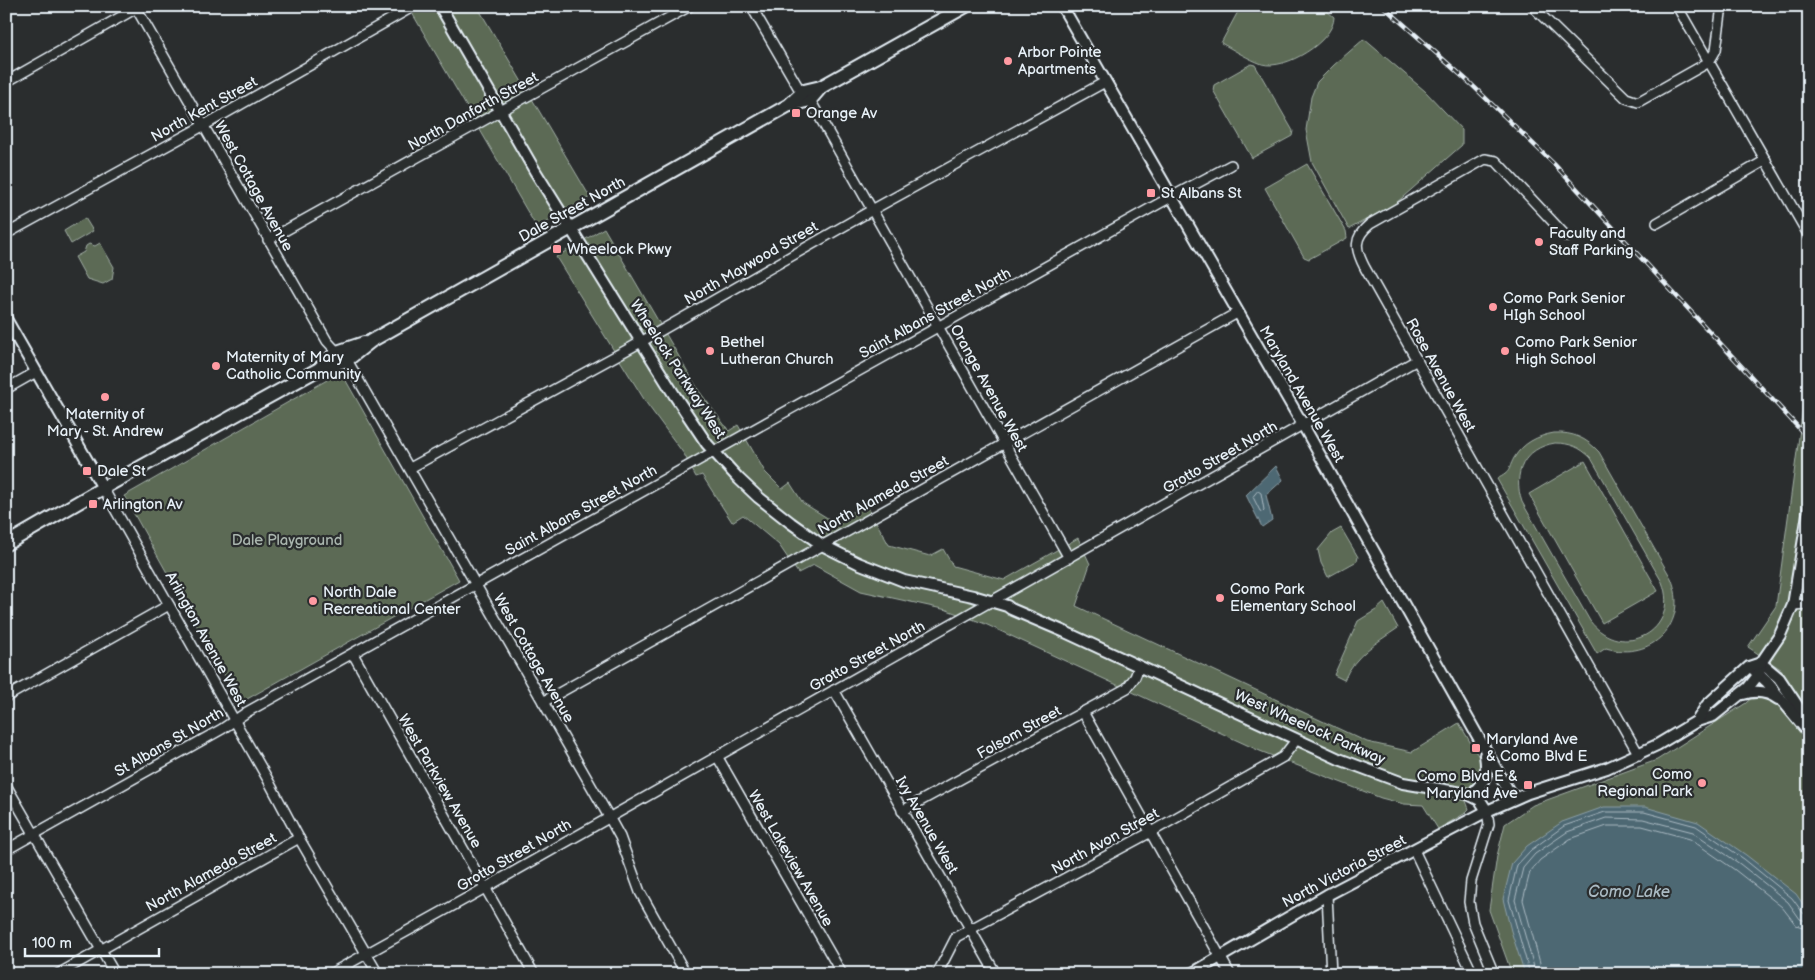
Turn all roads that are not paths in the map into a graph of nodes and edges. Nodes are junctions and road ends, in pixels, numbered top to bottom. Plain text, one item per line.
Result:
1 (414, 6) edge
2 (440, 6) edge
3 (690, 6) edge
4 (751, 6) edge
5 (966, 6) edge
6 (1062, 6) edge
7 (1532, 6) edge
8 (1677, 6) edge
9 (1722, 6) edge
10 (137, 7) edge
11 (1709, 62) junction
12 (6, 82) edge
13 (1105, 82) junction
14 (807, 96) junction
15 (501, 112) junction
16 (204, 125) junction
17 (1766, 160) junction
18 (1231, 165) dead end
19 (1171, 197) junction
20 (872, 210) junction
21 (1657, 223) dead end
22 (570, 228) junction
23 (6, 234) edge
24 (1809, 236) edge
25 (1567, 237) dead end
26 (268, 240) junction
27 (1237, 313) junction
28 (6, 319) edge
29 (939, 327) junction
30 (371, 341) junction
31 (641, 341) junction
32 (337, 352) junction
33 (348, 360) junction
34 (1417, 360) junction
35 (320, 368) junction
36 (36, 372) junction
37 (6, 389) edge
38 (1303, 425) junction
39 (1004, 443) junction
40 (714, 452) junction
41 (410, 468) junction
42 (103, 488) junction
43 (1809, 508) edge
44 (6, 544) edge
45 (822, 545) junction
46 (1069, 558) junction
47 (476, 584) junction
48 (992, 602) junction
49 (1809, 604) edge
50 (170, 605) junction
51 (1793, 605) junction
52 (353, 654) junction
53 (1122, 659) joint
54 (1761, 663) junction
55 (1140, 667) junction
56 (1749, 667) junction
57 (1759, 674) junction
58 (834, 690) junction
59 (6, 696) edge
60 (1737, 696) junction
61 (543, 702) junction
62 (1784, 704) junction
63 (1083, 712) junction
64 (235, 720) junction
65 (1697, 720) junction
66 (1809, 723) edge
67 (1809, 733) edge
68 (1296, 740) junction
69 (1484, 749) junction
70 (1639, 755) junction
71 (717, 756) junction
72 (6, 785) edge
73 (1471, 795) junction
74 (1513, 799) junction
75 (902, 811) junction
76 (1487, 811) junction
77 (609, 817) junction
78 (1151, 832) junction
79 (34, 834) junction
80 (299, 838) junction
81 (6, 850) edge
82 (1414, 850) junction
83 (485, 888) junction
84 (1327, 896) junction
85 (971, 929) junction
86 (101, 950) junction
87 (366, 954) junction
88 (1220, 957) junction
89 (58, 974) edge
90 (114, 974) edge
91 (330, 974) edge
92 (378, 974) edge
93 (534, 974) edge
94 (686, 974) edge
95 (842, 974) edge
96 (937, 974) edge
97 (996, 974) edge
98 (1191, 974) edge
99 (1230, 974) edge
100 (1331, 974) edge
101 (1473, 974) edge
102 (1494, 974) edge

1 - 16 street, North Kent Street
2 - 15 street, Wheelock Parkway West
3 - 15 street, North Danforth Street
4 - 14 street, Orange Avenue West
5 - 14 main road, Dale Street North
6 - 13 street, Maryland Avenue West
7 - 11 street
8 - 11 street
9 - 11 street
10 - 12 street
10 - 16 street, West Cottage Avenue
11 - 17 street
13 - 19 street, Maryland Avenue West
13 - 20 street, North Maywood Street
14 - 20 street, Orange Avenue West
14 - 22 main road, Dale Street North
15 - 22 street, Wheelock Parkway West
15 - 26 street, North Danforth Street
16 - 23 street, North Kent Street
16 - 26 street, West Cottage Avenue
17 - 21 street
17 - 24 street
18 - 19 street
19 - 27 street, Maryland Avenue West
19 - 29 street, Saint Albans Street North
20 - 29 street, Orange Avenue West
20 - 31 street, North Maywood Street
22 - 30 main road, Dale Street North
22 - 31 street, Wheelock Parkway West
25 - 34 street, Rose Avenue West
26 - 32 street, West Cottage Avenue
27 - 38 street, Maryland Avenue West
27 - 39 street, North Alameda Street
28 - 36 street, Arlington Avenue West
29 - 39 street, Orange Avenue West
29 - 40 street, Saint Albans Street North
30 - 32 main road, Dale Street North
30 - 33 main road, Dale Street North
31 - 40 street, Wheelock Parkway West
31 - 41 street, North Maywood Street
32 - 35 main road, Dale Street North
33 - 35 main road, Dale Street North
33 - 41 street, West Cottage Avenue
34 - 38 street, Grotto Street North
34 - 70 street, Rose Avenue West
35 - 42 main road, Dale Street North
36 - 37 street
36 - 42 street, Arlington Avenue West
38 - 46 street, Grotto Street North
38 - 69 street, Maryland Avenue West
39 - 45 street, North Alameda Street
39 - 46 street, Orange Avenue West
40 - 45 street, Wheelock Parkway West
40 - 47 street, Saint Albans Street North
41 - 47 street, West Cottage Avenue
42 - 44 main road, Dale Street North
42 - 50 street, Arlington Avenue West
43 - 51 street
45 - 48 street, Wheelock Parkway West
45 - 61 street, North Alameda Street
46 - 48 street, Grotto Street North
47 - 52 street, St Albans St North
47 - 61 street, West Cottage Avenue
48 - 53 street, Wheelock Parkway West
48 - 58 street, Grotto Street North
49 - 51 street
50 - 59 street
50 - 64 street, Arlington Avenue West
51 - 54 street
52 - 64 street, St Albans St North
52 - 83 street, West Parkview Avenue
53 - 55 street, West Wheelock Parkway
54 - 56 street
54 - 57 street
54 - 66 street
55 - 63 street, Folsom Street
55 - 68 street, West Wheelock Parkway
56 - 57 street
56 - 65 street
57 - 60 street
57 - 62 street
58 - 71 street, Grotto Street North
58 - 75 street, Ivy Avenue West
60 - 62 street
60 - 65 street
61 - 77 street, West Cottage Avenue
62 - 67 street
63 - 75 street, Folsom Street
63 - 78 street
64 - 79 street, St Albans St North
64 - 80 street, Arlington Avenue West
65 - 70 street, North Victoria Street
68 - 73 street, West Wheelock Parkway
68 - 78 street, North Avon Street
69 - 73 street
69 - 74 street, Maryland Avenue West
70 - 74 street, North Victoria Street
71 - 77 street, Grotto Street North
71 - 95 street, West Lakeview Avenue
72 - 79 street
73 - 76 street
74 - 76 street, North Victoria Street
75 - 85 street, Ivy Avenue West
76 - 82 street, North Victoria Street
76 - 102 street
77 - 83 street, Grotto Street North
77 - 94 street, West Cottage Avenue
78 - 85 street, North Avon Street
78 - 88 street
79 - 81 street, St Albans St North
79 - 86 street
80 - 86 street, North Alameda Street
80 - 87 street, Arlington Avenue West
82 - 84 street, North Victoria Street
82 - 101 street
83 - 87 street, Grotto Street North
83 - 93 street, West Parkview Avenue
84 - 88 street, North Victoria Street
84 - 100 street
85 - 96 street, North Avon Street
85 - 97 street, Ivy Avenue West
86 - 89 street, North Alameda Street
86 - 90 street
87 - 91 street, Grotto Street North
87 - 92 street, Arlington Avenue West
88 - 98 street, North Victoria Street
88 - 99 street

